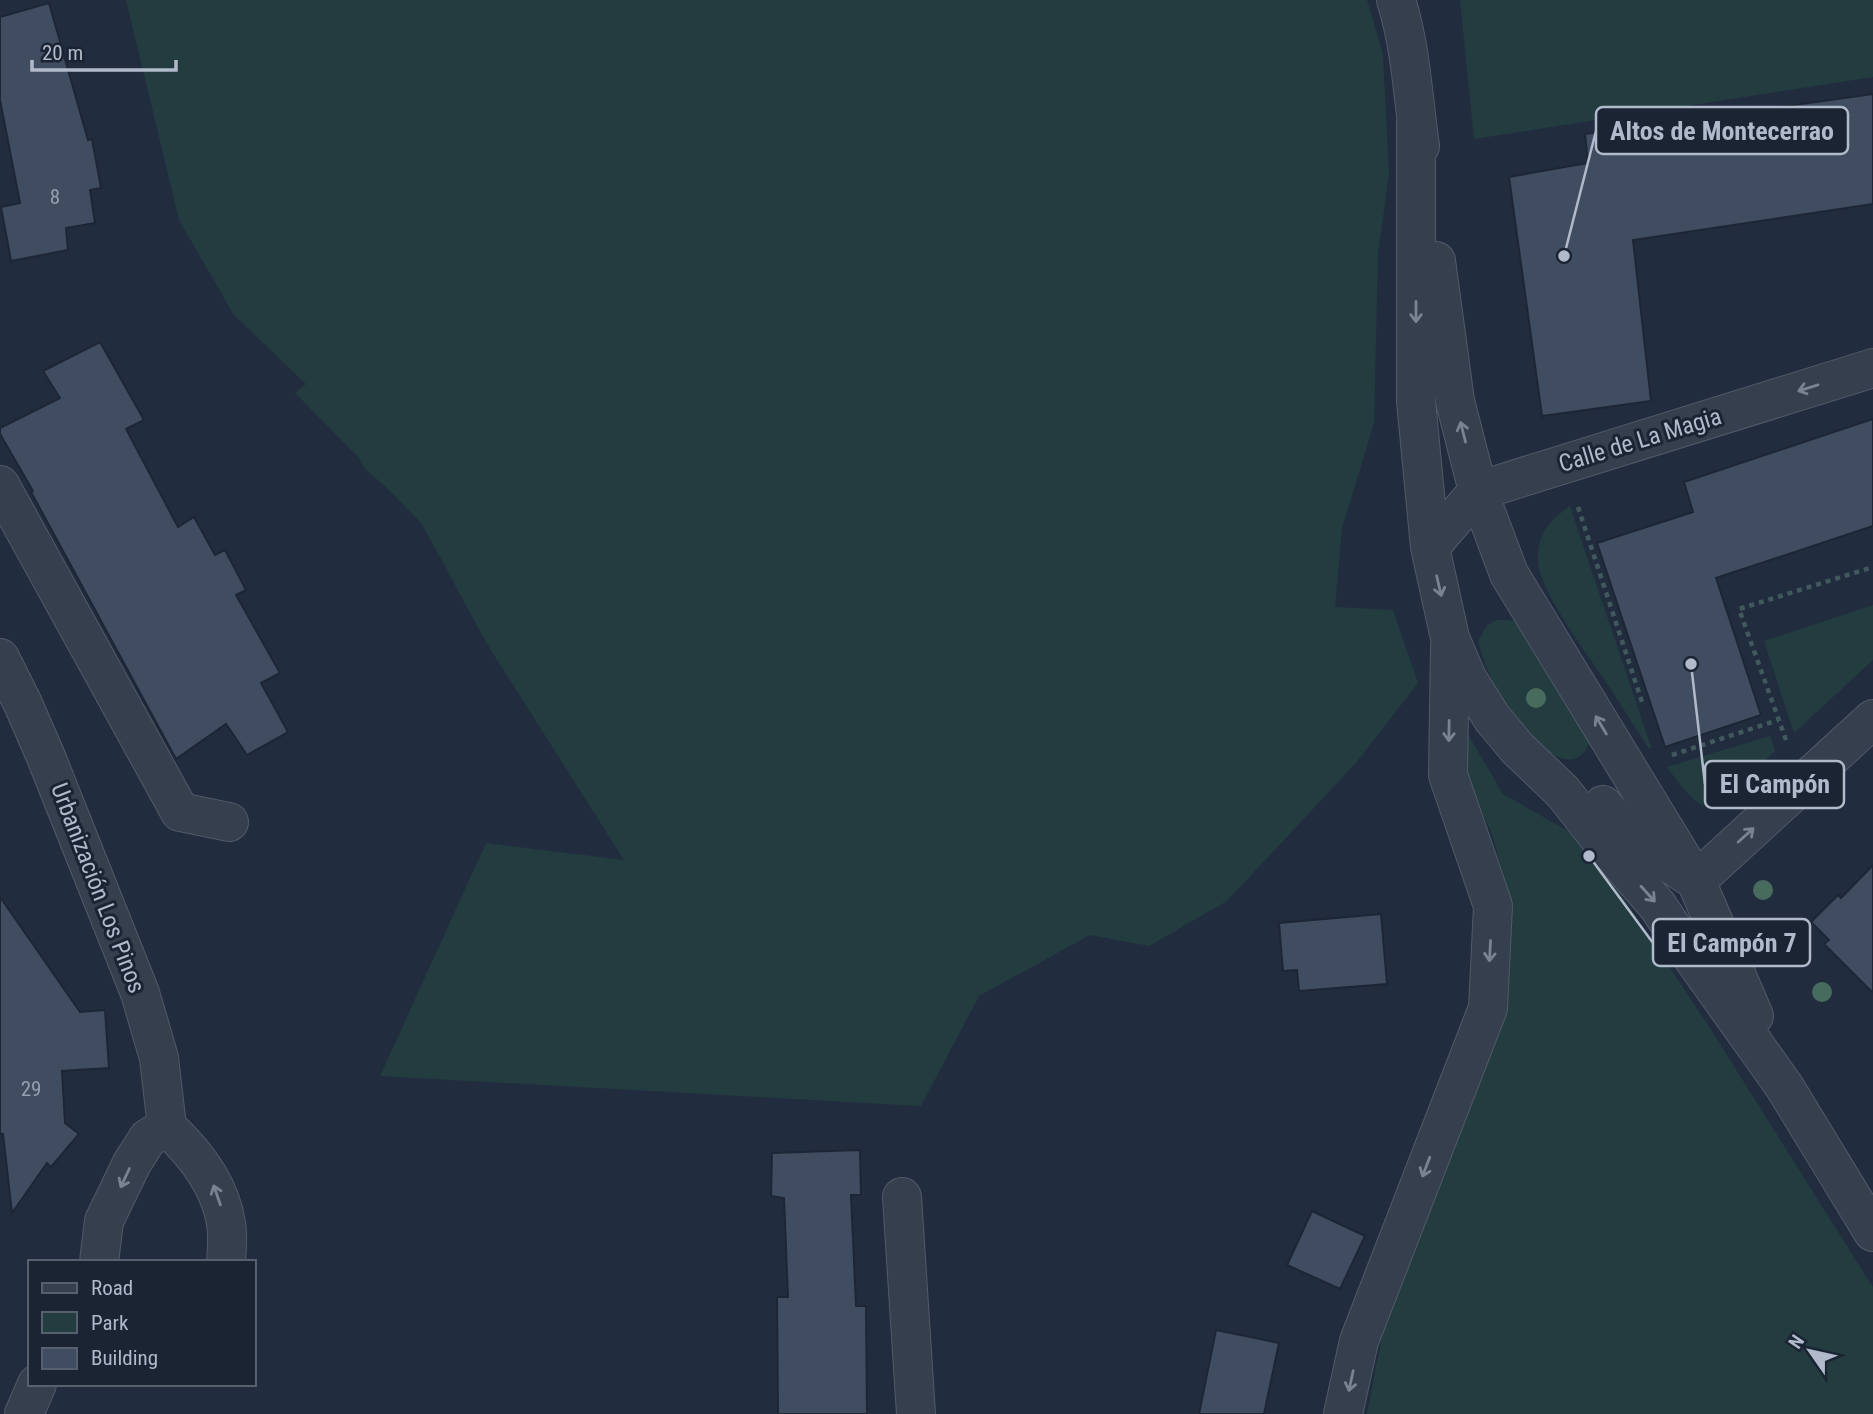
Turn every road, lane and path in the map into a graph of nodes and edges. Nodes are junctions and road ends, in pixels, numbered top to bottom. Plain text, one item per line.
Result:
1 (1396, 0) edge
2 (1416, 121) junction
3 (1873, 368) edge
4 (0, 485) edge
5 (1478, 491) junction
6 (1577, 504) dead end
7 (1430, 547) junction
8 (1873, 567) edge
9 (1450, 638) junction
10 (0, 658) edge
11 (1644, 708) dead end
12 (1873, 719) edge
13 (1661, 759) dead end
14 (1563, 792) junction
15 (229, 822) dead end
16 (1696, 881) junction
17 (1784, 1086) junction
18 (167, 1127) junction
19 (902, 1196) dead end
20 (1873, 1232) edge
21 (99, 1260) edge
22 (226, 1260) edge
23 (36, 1386) edge
24 (24, 1414) edge
25 (916, 1414) edge
26 (1343, 1414) edge

1 - 2 street
5 -> 2 street
2 -> 7 street
3 -> 5 street, Calle de La Magia
4 - 15 street
5 - 7 street
16 -> 5 street
6 - 11 path
7 -> 9 street
8 - 13 path
9 - 14 street
9 -> 26 street
10 - 18 street, Urbanización Los Pinos
16 -> 12 street
14 - 16 street
14 -> 17 street
16 - 17 street
17 - 20 street
18 -> 21 street
22 -> 18 street
19 - 25 street
23 - 24 street

